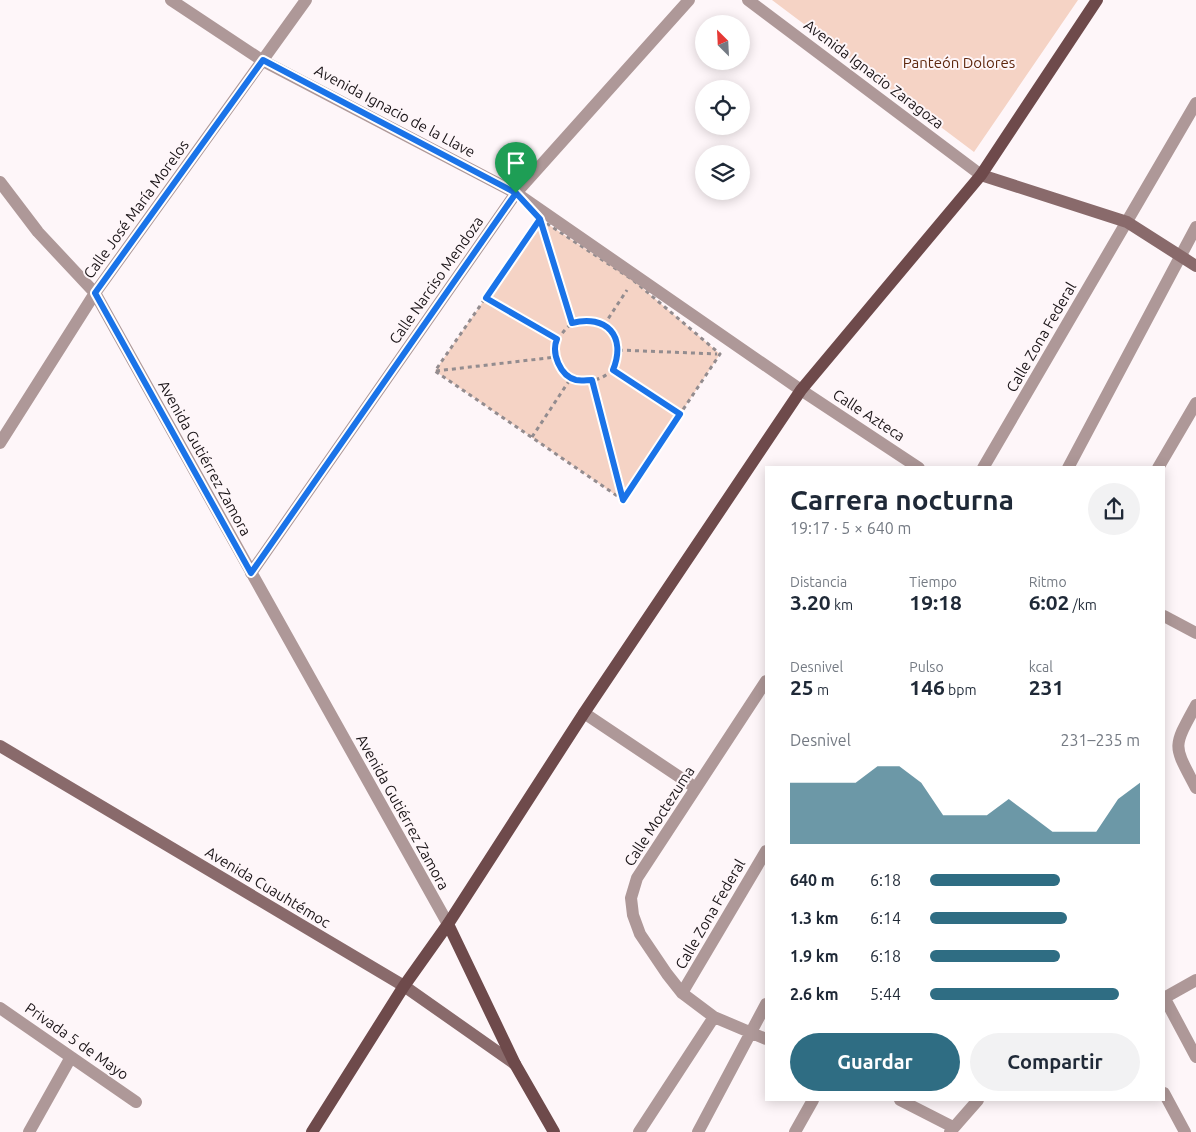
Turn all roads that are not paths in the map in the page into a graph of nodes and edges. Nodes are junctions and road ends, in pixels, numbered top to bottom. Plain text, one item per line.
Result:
1 (171, 0) edge
2 (306, 0) edge
3 (690, 0) edge
4 (748, 0) edge
5 (1097, 0) edge
6 (263, 60) junction
7 (1196, 103) edge
8 (981, 175) junction
9 (0, 182) edge
10 (516, 193) junction
11 (1127, 222) junction
12 (1196, 227) edge
13 (1180, 256) junction
14 (1196, 266) edge
15 (95, 293) junction
16 (800, 390) junction
17 (1196, 403) edge
18 (0, 443) edge
19 (913, 466) edge
20 (984, 466) edge
21 (1069, 466) edge
22 (1159, 466) edge
23 (251, 573) junction
24 (1165, 617) edge
25 (1196, 633) edge
26 (765, 683) edge
27 (1196, 705) edge
28 (584, 713) junction
29 (0, 746) edge
30 (696, 788) junction
31 (1196, 788) edge
32 (765, 852) edge
33 (448, 924) junction
34 (1196, 980) edge
35 (404, 986) junction
36 (682, 994) junction
37 (1165, 997) edge
38 (1165, 1000) edge
39 (765, 1006) edge
40 (0, 1008) edge
41 (714, 1017) junction
42 (750, 1033) junction
43 (765, 1039) edge
44 (71, 1057) junction
45 (1196, 1057) edge
46 (514, 1064) junction
47 (1165, 1095) edge
48 (811, 1101) edge
49 (902, 1101) edge
50 (977, 1101) edge
51 (136, 1102) dead end
52 (951, 1130) edge
53 (29, 1132) edge
54 (312, 1132) edge
55 (554, 1132) edge
56 (639, 1132) edge
57 (698, 1132) edge
58 (794, 1132) edge
59 (1185, 1132) edge

1 - 6 street, Avenida Ignacio de la Llave
2 - 6 street, Calle José María Morelos
3 - 10 street, Calle Narciso Mendoza
4 - 8 street, Avenida Ignacio Zaragoza
5 - 8 main road
6 - 10 street, Avenida Ignacio de la Llave
6 - 15 street, Calle José María Morelos
7 - 11 street, Calle Zona Federal
8 - 11 main road
8 - 16 main road
9 - 15 street, Avenida Gutiérrez Zamora
10 - 16 street, Avenida Ignacio de la Llave
10 - 23 street, Calle Narciso Mendoza
11 - 13 main road
11 - 20 street, Calle Zona Federal
12 - 13 street
13 - 14 main road
13 - 21 street
15 - 18 street, Calle José María Morelos
15 - 23 street, Avenida Gutiérrez Zamora
16 - 19 street, Calle Azteca
16 - 28 main road
17 - 22 street
23 - 33 street, Avenida Gutiérrez Zamora
24 - 25 street
26 - 30 street, Calle Moctezuma
27 - 31 street
28 - 30 street
28 - 33 main road
29 - 35 main road, Avenida Cuauhtémoc
30 - 36 street, Calle Moctezuma
32 - 36 street, Calle Zona Federal
33 - 35 main road
33 - 46 main road
34 - 37 street
35 - 46 main road, Avenida Cuauhtémoc
35 - 54 main road
36 - 41 street, Calle Moctezuma
38 - 45 street
39 - 42 street
40 - 44 street, Privada 5 de Mayo
41 - 42 street, Calle Moctezuma
41 - 56 street
42 - 43 street, Calle Moctezuma
42 - 57 street
44 - 51 street, Privada 5 de Mayo
44 - 53 street
46 - 55 main road
47 - 59 street
48 - 58 street
49 - 52 street
50 - 52 street

